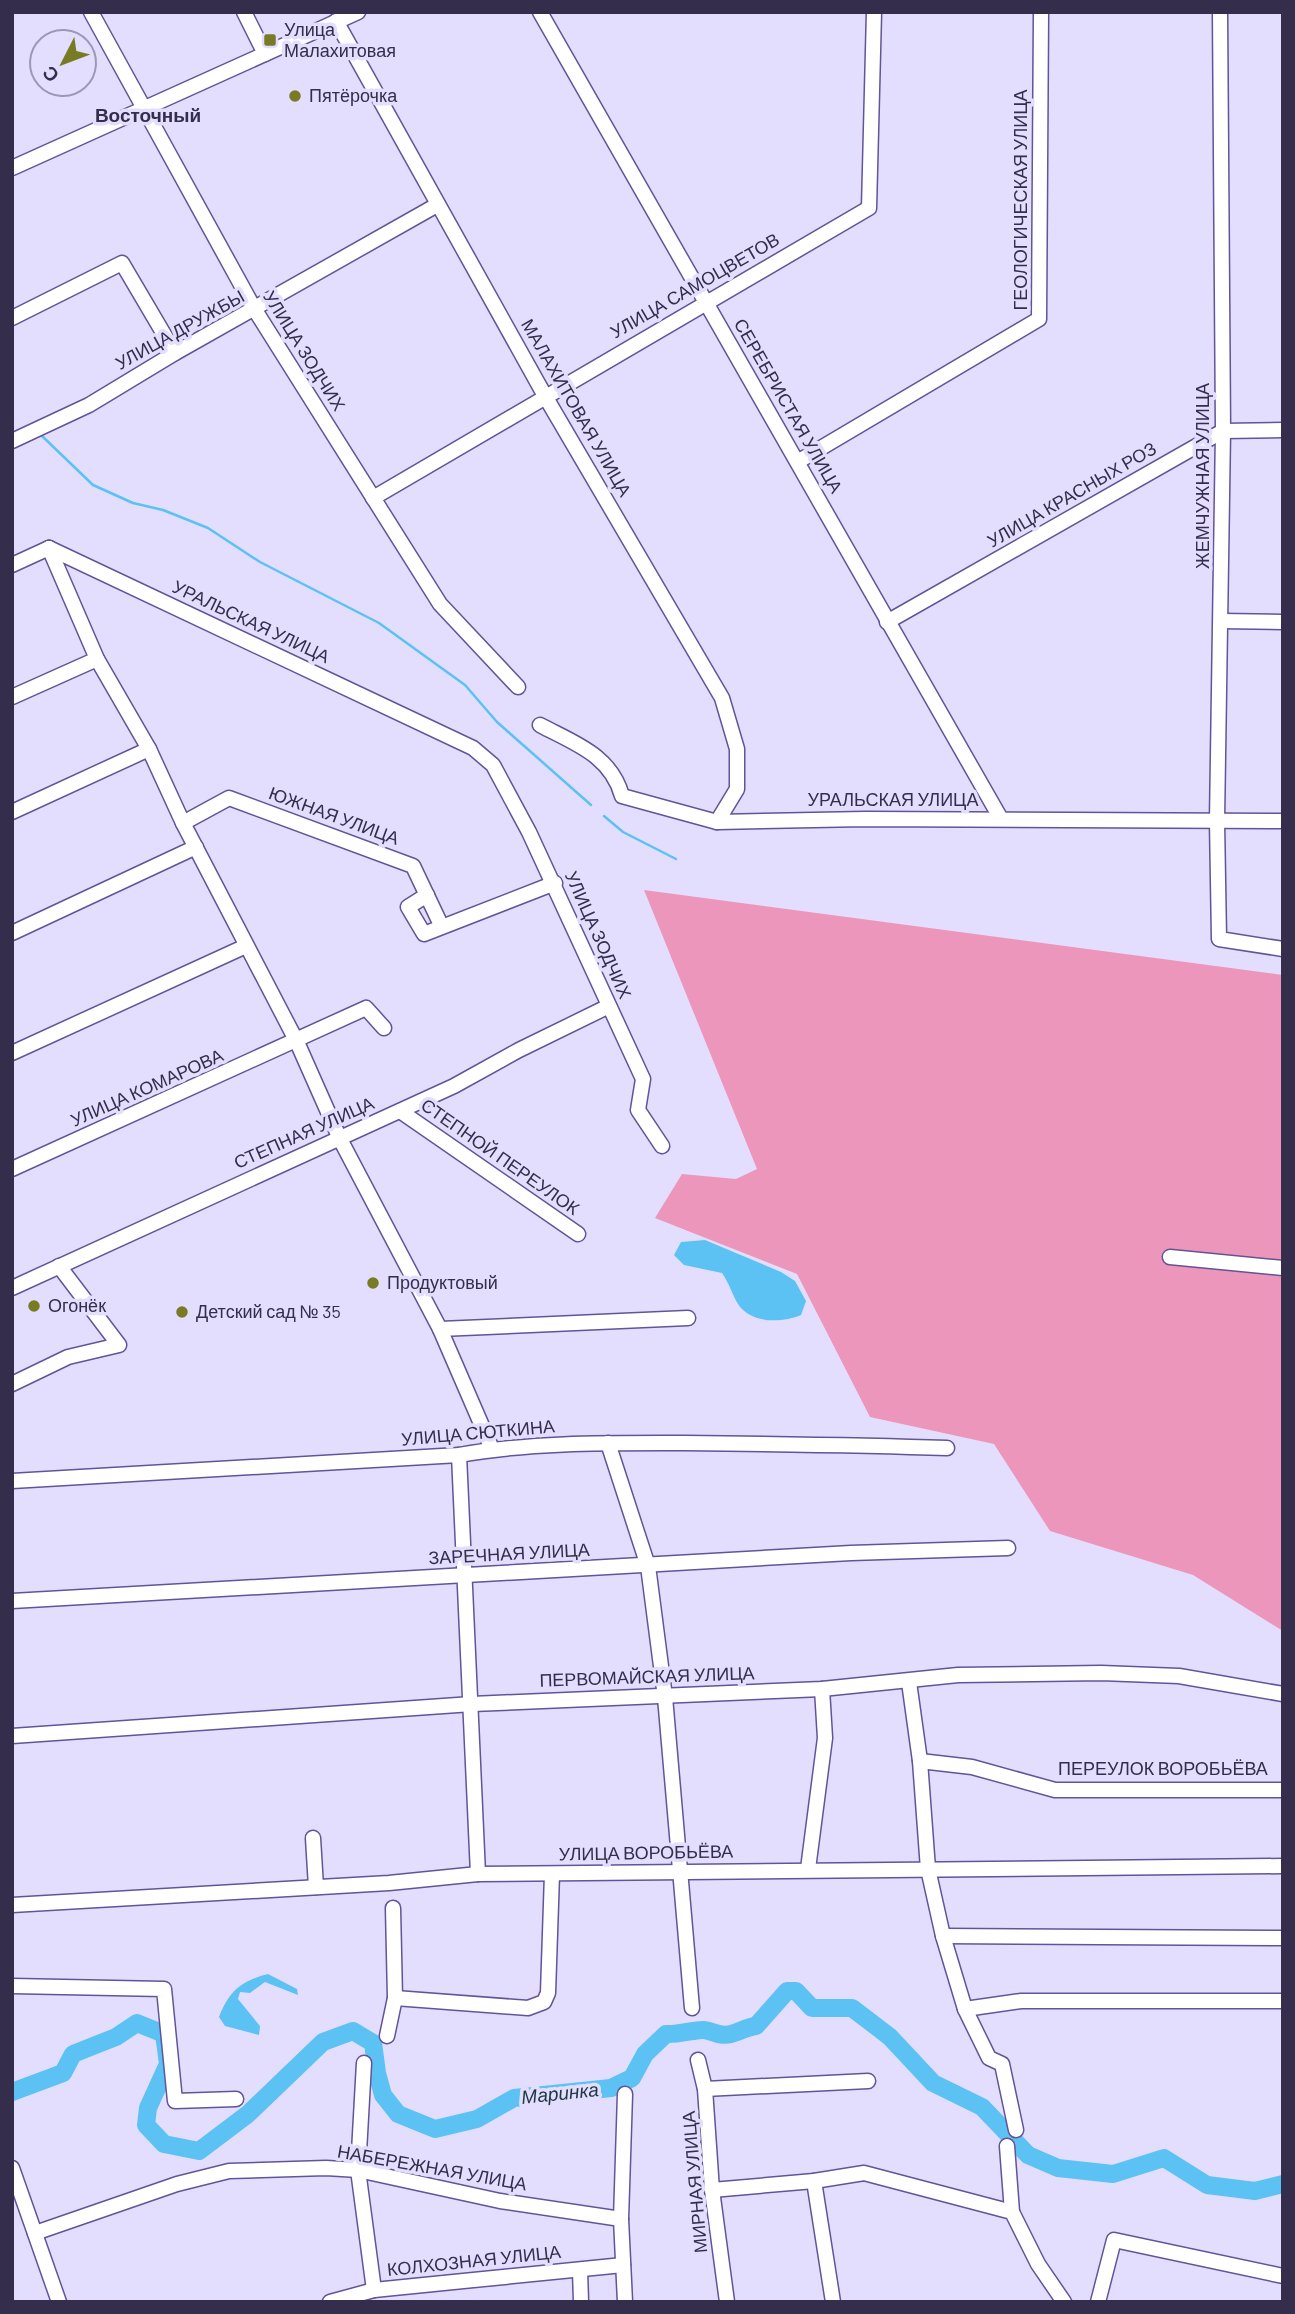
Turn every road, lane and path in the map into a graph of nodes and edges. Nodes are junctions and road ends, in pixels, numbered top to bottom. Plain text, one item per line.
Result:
1 (91, 12) edge
2 (244, 12) edge
3 (358, 12) edge
4 (540, 12) edge
5 (874, 12) edge
6 (1041, 12) edge
7 (1220, 12) edge
8 (337, 21) junction
9 (265, 54) junction
10 (145, 109) junction
11 (12, 167) edge
12 (437, 205) junction
13 (706, 301) junction
14 (256, 310) junction
15 (12, 318) edge
16 (175, 353) junction
17 (545, 396) junction
18 (1283, 430) edge
19 (1223, 431) junction
20 (12, 441) edge
21 (799, 461) junction
22 (373, 498) junction
23 (49, 548) junction
24 (12, 565) edge
25 (1221, 621) junction
26 (887, 622) junction
27 (1283, 622) edge
28 (97, 659) junction
29 (518, 687) dead end
30 (12, 697) edge
31 (540, 725) dead end
32 (473, 748) joint
33 (149, 749) junction
34 (12, 812) edge
35 (1001, 819) junction
36 (1217, 821) junction
37 (1283, 821) edge
38 (717, 822) junction
39 (183, 823) junction
40 (196, 848) junction
41 (555, 883) junction
42 (427, 895) junction
43 (441, 925) junction
44 (12, 933) edge
45 (246, 946) junction
46 (1283, 949) edge
47 (609, 1006) junction
48 (384, 1028) dead end
49 (297, 1042) junction
50 (12, 1053) edge
51 (400, 1111) junction
52 (340, 1139) junction
53 (662, 1146) dead end
54 (12, 1170) edge
55 (578, 1234) dead end
56 (1170, 1258) dead end
57 (59, 1266) junction
58 (1283, 1268) edge
59 (12, 1288) edge
60 (688, 1318) dead end
61 (440, 1329) junction
62 (12, 1384) edge
63 (608, 1443) junction
64 (947, 1448) dead end
65 (492, 1449) junction
66 (459, 1455) junction
67 (12, 1481) edge
68 (1008, 1548) dead end
69 (648, 1566) junction
70 (464, 1576) junction
71 (12, 1601) edge
72 (909, 1682) junction
73 (822, 1689) junction
74 (1283, 1694) edge
75 (665, 1696) junction
76 (472, 1704) junction
77 (12, 1736) edge
78 (920, 1761) junction
79 (1283, 1790) edge
80 (313, 1838) dead end
81 (1283, 1866) edge
82 (808, 1869) junction
83 (928, 1869) junction
84 (680, 1870) junction
85 (478, 1874) junction
86 (552, 1874) junction
87 (316, 1887) junction
88 (12, 1905) edge
89 (393, 1908) dead end
90 (943, 1936) junction
91 (1283, 1938) edge
92 (12, 1986) edge
93 (395, 1998) junction
94 (1283, 2001) edge
95 (692, 2008) dead end
96 (965, 2009) junction
97 (387, 2036) dead end
98 (698, 2060) dead end
99 (364, 2063) dead end
100 (868, 2081) dead end
101 (705, 2089) junction
102 (625, 2094) dead end
103 (236, 2099) dead end
104 (1016, 2130) dead end
105 (1007, 2146) dead end
106 (12, 2168) edge
107 (358, 2170) junction
108 (814, 2181) junction
109 (712, 2190) junction
110 (1012, 2212) junction
111 (621, 2219) junction
112 (35, 2234) junction
113 (623, 2265) junction
114 (580, 2270) junction
115 (1283, 2276) edge
116 (374, 2290) junction
117 (360, 2297) edge
118 (59, 2302) edge
119 (330, 2302) edge
120 (581, 2302) edge
121 (625, 2302) edge
122 (727, 2302) edge
123 (833, 2302) edge
124 (1064, 2302) edge
125 (1098, 2302) edge

1 - 10 street, УЛИЦА ЗОДЧИХ
2 - 9 street
3 - 8 street
4 - 13 street, СЕРЕБРИСТАЯ УЛИЦА
5 - 13 street, УЛИЦА САМОЦВЕТОВ
6 - 21 street, ГЕОЛОГИЧЕСКАЯ УЛИЦА
7 - 19 street, ЖЕМЧУЖНАЯ УЛИЦА
8 - 9 street
8 - 12 street, МАЛАХИТОВАЯ УЛИЦА
9 - 10 street
10 - 11 street
10 - 14 street, УЛИЦА ЗОДЧИХ
12 - 14 street, УЛИЦА ДРУЖБЫ
12 - 17 street, МАЛАХИТОВАЯ УЛИЦА
13 - 17 street, УЛИЦА САМОЦВЕТОВ
13 - 21 street, СЕРЕБРИСТАЯ УЛИЦА
14 - 16 street, УЛИЦА ДРУЖБЫ
14 - 22 street, УЛИЦА ЗОДЧИХ
15 - 16 street
16 - 20 street, УЛИЦА ДРУЖБЫ
17 - 22 street, УЛИЦА САМОЦВЕТОВ
17 - 38 street, МАЛАХИТОВАЯ УЛИЦА
18 - 19 street, УЛИЦА КРАСНЫХ РОЗ
19 - 25 street, ЖЕМЧУЖНАЯ УЛИЦА
19 - 26 street, УЛИЦА КРАСНЫХ РОЗ
21 - 26 street, СЕРЕБРИСТАЯ УЛИЦА
22 - 29 street, УЛИЦА ЗОДЧИХ
23 - 24 street
23 - 28 street
23 - 32 street, УРАЛЬСКАЯ УЛИЦА
25 - 27 street
25 - 36 street, ЖЕМЧУЖНАЯ УЛИЦА
26 - 35 street, СЕРЕБРИСТАЯ УЛИЦА
28 - 30 street
28 - 33 street
31 - 38 street, УРАЛЬСКАЯ УЛИЦА
32 - 41 street, УЛИЦА ЗОДЧИХ
33 - 34 street
33 - 39 street
35 - 36 street, УРАЛЬСКАЯ УЛИЦА
35 - 38 street, УРАЛЬСКАЯ УЛИЦА
36 - 37 street, УРАЛЬСКАЯ УЛИЦА
36 - 46 street, ЖЕМЧУЖНАЯ УЛИЦА
39 - 40 street
39 - 42 street, ЮЖНАЯ УЛИЦА
40 - 44 street
40 - 45 street
41 - 43 street
41 - 47 street, УЛИЦА ЗОДЧИХ
42 - 43 street, ЮЖНАЯ УЛИЦА
42 - 43 street
45 - 49 street
45 - 50 street
47 - 51 street, СТЕПНАЯ УЛИЦА
47 - 53 street, УЛИЦА ЗОДЧИХ
48 - 49 street, УЛИЦА КОМАРОВА
49 - 52 street
49 - 54 street, УЛИЦА КОМАРОВА
51 - 52 street, СТЕПНАЯ УЛИЦА
51 - 55 street, СТЕПНОЙ ПЕРЕУЛОК
52 - 57 street, СТЕПНАЯ УЛИЦА
52 - 61 street
56 - 58 street
57 - 59 street, СТЕПНАЯ УЛИЦА
57 - 62 street
60 - 61 street
61 - 65 street
63 - 64 street, УЛИЦА СЮТКИНА
63 - 65 street, УЛИЦА СЮТКИНА
63 - 69 street
65 - 66 street, УЛИЦА СЮТКИНА
66 - 67 street, УЛИЦА СЮТКИНА
66 - 70 street
68 - 69 street, ЗАРЕЧНАЯ УЛИЦА
69 - 70 street, ЗАРЕЧНАЯ УЛИЦА
69 - 75 street
70 - 71 street, ЗАРЕЧНАЯ УЛИЦА
70 - 76 street
72 - 73 street, ПЕРВОМАЙСКАЯ УЛИЦА
72 - 74 street, ПЕРВОМАЙСКАЯ УЛИЦА
72 - 78 street
73 - 75 street, ПЕРВОМАЙСКАЯ УЛИЦА
73 - 82 street
75 - 76 street, ПЕРВОМАЙСКАЯ УЛИЦА
75 - 84 street
76 - 77 street, ПЕРВОМАЙСКАЯ УЛИЦА
76 - 85 street
78 - 79 street, ПЕРЕУЛОК ВОРОБЬЁВА
78 - 83 street
80 - 87 street
81 - 83 street, УЛИЦА ВОРОБЬЁВА
82 - 83 street, УЛИЦА ВОРОБЬЁВА
82 - 84 street, УЛИЦА ВОРОБЬЁВА
83 - 90 street
84 - 86 street, УЛИЦА ВОРОБЬЁВА
84 - 95 street
85 - 86 street, УЛИЦА ВОРОБЬЁВА
85 - 87 street, УЛИЦА ВОРОБЬЁВА
86 - 93 street
87 - 88 street, УЛИЦА ВОРОБЬЁВА
89 - 93 street
90 - 91 street
90 - 96 street
92 - 103 street
93 - 97 street
94 - 96 street
96 - 104 street
98 - 101 street, МИРНАЯ УЛИЦА
99 - 107 street
100 - 101 street
101 - 109 street, МИРНАЯ УЛИЦА
102 - 111 street
105 - 110 street
106 - 112 street
107 - 111 street, НАБЕРЕЖНАЯ УЛИЦА
107 - 112 street, НАБЕРЕЖНАЯ УЛИЦА
107 - 116 street
108 - 109 street
108 - 110 street
108 - 123 street
109 - 122 street, МИРНАЯ УЛИЦА
110 - 124 street
111 - 113 street
112 - 118 street
113 - 114 street, КОЛХОЗНАЯ УЛИЦА
113 - 121 street
114 - 116 street, КОЛХОЗНАЯ УЛИЦА
114 - 120 street
115 - 125 street
116 - 117 street, КОЛХОЗНАЯ УЛИЦА
117 - 119 street, КОЛХОЗНАЯ УЛИЦА

